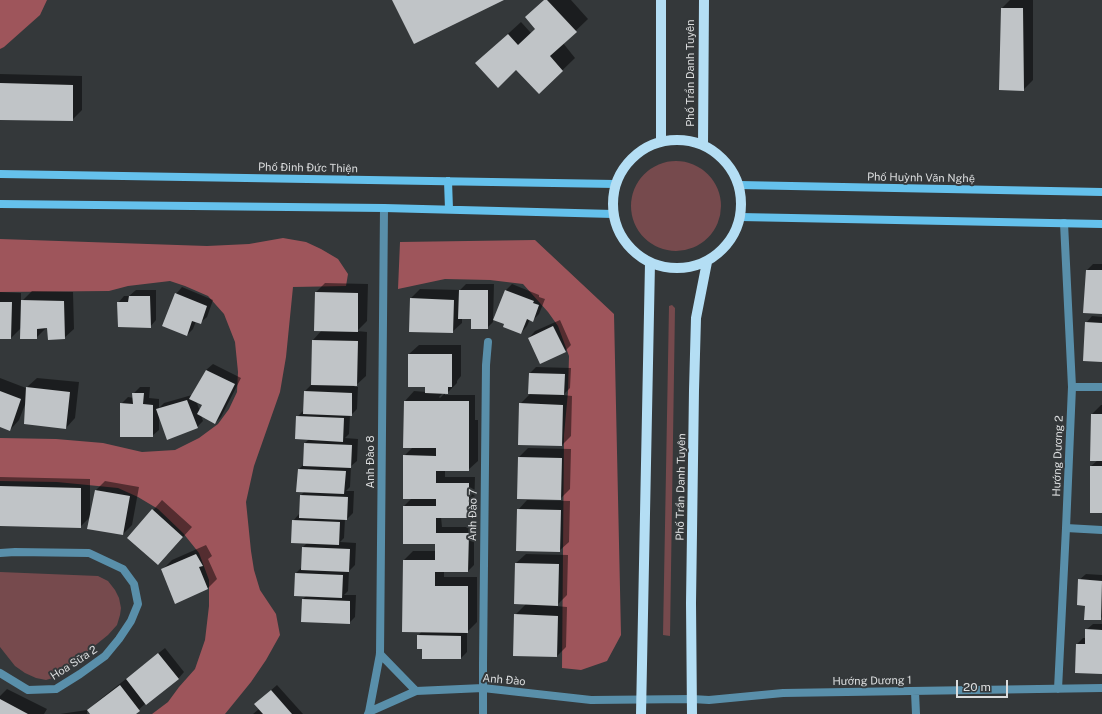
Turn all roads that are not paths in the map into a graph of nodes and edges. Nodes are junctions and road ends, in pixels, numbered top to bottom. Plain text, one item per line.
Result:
1 (661, 0) edge
2 (704, 0) edge
3 (661, 142) junction
4 (703, 145) junction
5 (0, 174) edge
6 (448, 181) junction
7 (615, 184) junction
8 (739, 185) junction
9 (1102, 192) edge
10 (0, 204) edge
11 (384, 208) junction
12 (449, 210) junction
13 (613, 214) junction
14 (740, 217) junction
15 (1064, 223) junction
16 (1102, 224) edge
17 (707, 262) junction
18 (650, 263) junction
19 (488, 342) dead end
20 (1102, 387) edge
21 (1072, 388) junction
22 (1066, 528) junction
23 (1102, 530) edge
24 (0, 554) edge
25 (380, 654) junction
26 (0, 673) edge
27 (483, 688) junction
28 (1102, 688) edge
29 (1058, 689) junction
30 (416, 691) junction
31 (915, 692) junction
32 (642, 699) junction
33 (692, 699) junction
34 (368, 713) edge
35 (483, 714) edge
36 (641, 714) edge
37 (692, 714) edge
38 (916, 714) edge

1 - 3 main road
2 - 4 main road, Phố Trần Danh Tuyên
3 - 4 main road
3 - 7 main road
4 - 8 main road
5 - 6 street, Phố Đinh Đức Thiện
6 - 7 street, Phố Đinh Đức Thiện
6 - 12 street
7 - 13 main road
8 - 9 street, Phố Huỳnh Văn Nghệ
8 - 14 main road
10 - 11 street
11 - 12 street
11 - 25 street, Anh Đào 8
12 - 13 street
13 - 18 main road
14 - 15 street
14 - 17 main road
15 - 16 street
15 - 21 street, Hướng Dương 2
17 - 18 main road
17 - 33 main road, Phố Trần Danh Tuyên
18 - 32 main road
19 - 27 street, Anh Đào 7
20 - 21 street
21 - 22 street, Hướng Dương 2
22 - 23 street
22 - 29 street, Hướng Dương 2
24 - 26 street, Hoa Sữa 2
25 - 30 street
25 - 34 street, Anh Đào 8
27 - 30 street, Anh Đào
27 - 32 street, Anh Đào
27 - 35 street, Anh Đào 7
28 - 29 street, Hướng Dương 1
29 - 31 street, Hướng Dương 1
30 - 34 street, Anh Đào
31 - 33 street, Hướng Dương 1
31 - 38 street
32 - 33 street, Hướng Dương 1
32 - 36 main road
33 - 37 main road, Phố Trần Danh Tuyên

